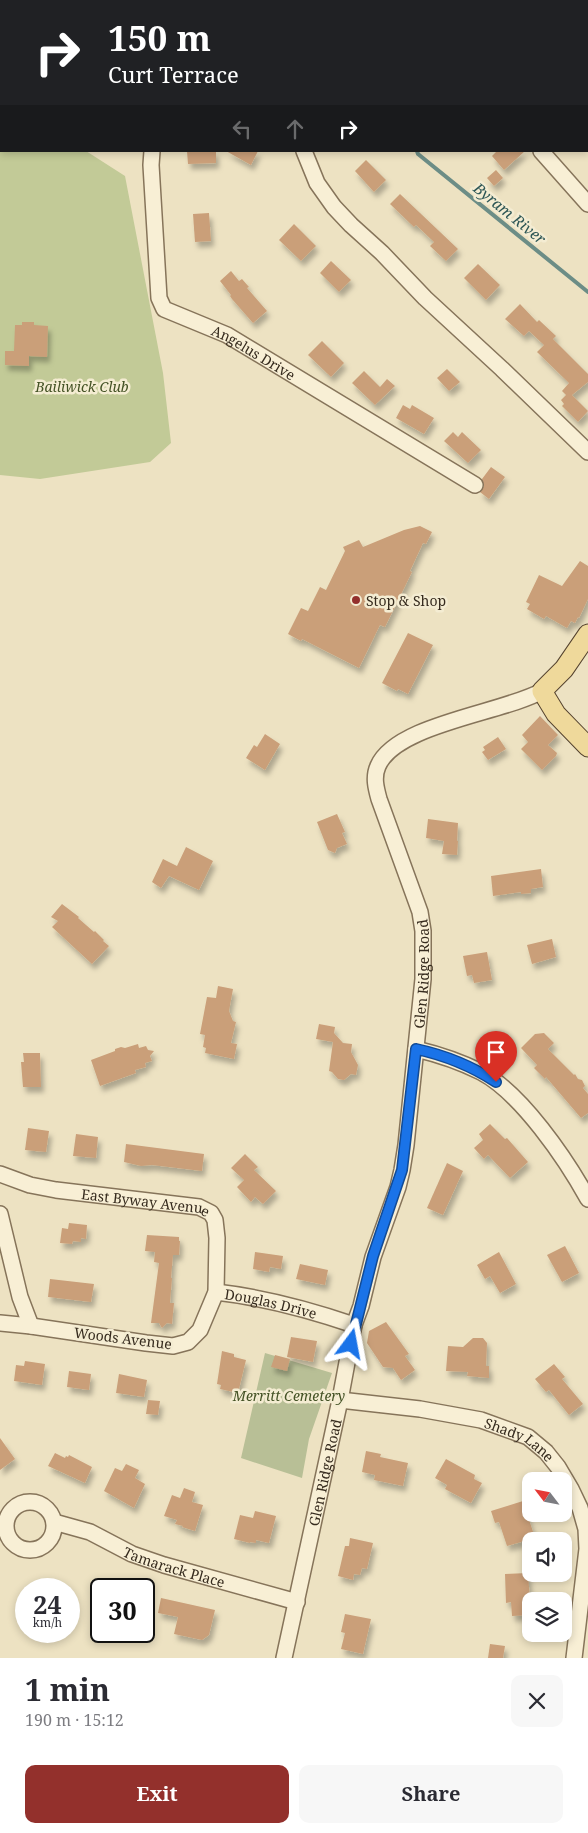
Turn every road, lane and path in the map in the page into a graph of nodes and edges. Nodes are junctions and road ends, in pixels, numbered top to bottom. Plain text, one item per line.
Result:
1 (152, 152) edge
2 (304, 152) edge
3 (542, 152) edge
4 (588, 204) edge
5 (588, 452) edge
6 (475, 485) dead end
7 (588, 634) edge
8 (542, 691) junction
9 (588, 747) edge
10 (416, 1049) junction
11 (0, 1174) edge
12 (588, 1198) edge
13 (0, 1214) edge
14 (216, 1292) junction
15 (0, 1323) edge
16 (354, 1325) junction
17 (31, 1326) junction
18 (340, 1400) junction
19 (54, 1522) dead end
20 (297, 1602) junction
21 (284, 1658) edge
22 (574, 1658) edge

1 - 6 street, Angelus Drive
2 - 5 street
3 - 4 street
7 - 8 main road
8 - 9 main road
8 - 10 street, Glen Ridge Road
10 - 12 street
10 - 16 street, Glen Ridge Road
11 - 14 street, East Byway Avenue
13 - 17 street
14 - 16 street, Douglas Drive
14 - 17 street, Woods Avenue
15 - 17 street, Woods Avenue
16 - 18 street, Glen Ridge Road
18 - 20 street, Glen Ridge Road
18 - 22 street, Shady Lane
19 - 20 street, Tamarack Place
20 - 21 street, Glen Ridge Road

